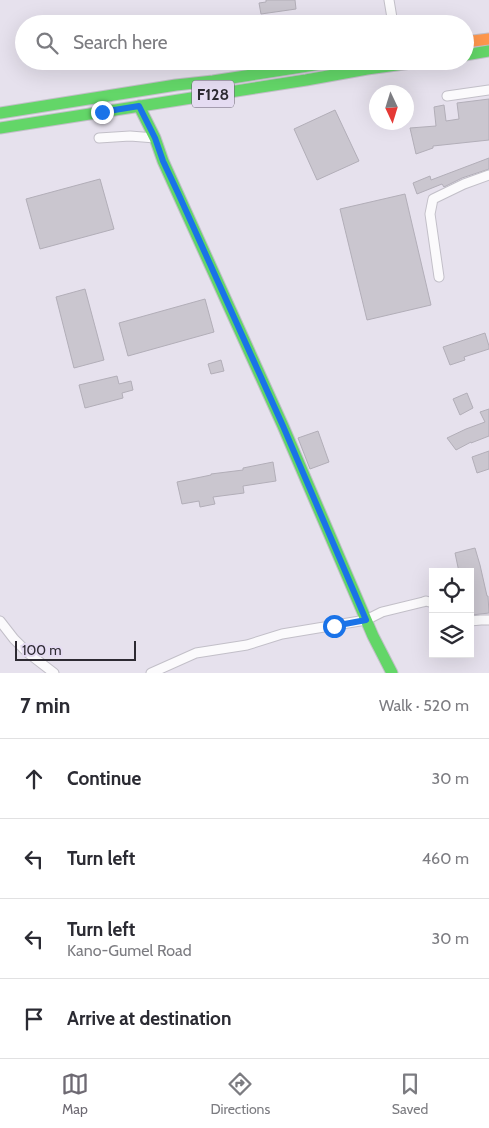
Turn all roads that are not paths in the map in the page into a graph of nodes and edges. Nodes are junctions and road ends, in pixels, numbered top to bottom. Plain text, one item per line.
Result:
1 (389, 0) edge
2 (392, 15) edge
3 (489, 39) edge
4 (474, 41) edge
5 (489, 51) edge
6 (474, 54) edge
7 (281, 70) edge
8 (357, 70) edge
9 (489, 90) edge
10 (447, 96) dead end
11 (139, 106) junction
12 (0, 113) edge
13 (0, 128) edge
14 (99, 138) dead end
15 (155, 138) junction
16 (489, 175) edge
17 (439, 278) dead end
18 (429, 602) edge
19 (366, 620) junction
20 (489, 620) edge
21 (0, 621) edge
22 (474, 621) edge
23 (54, 673) edge
24 (151, 673) edge
25 (392, 673) edge

1 - 2 street
3 - 4 main road
5 - 6 main road
7 - 12 main road, F128
8 - 11 main road, F128
9 - 10 street
11 - 13 main road, F128
11 - 15 main road
14 - 15 street
15 - 19 main road
16 - 17 street
18 - 19 street
19 - 24 street
19 - 25 main road
20 - 22 street
21 - 23 street

